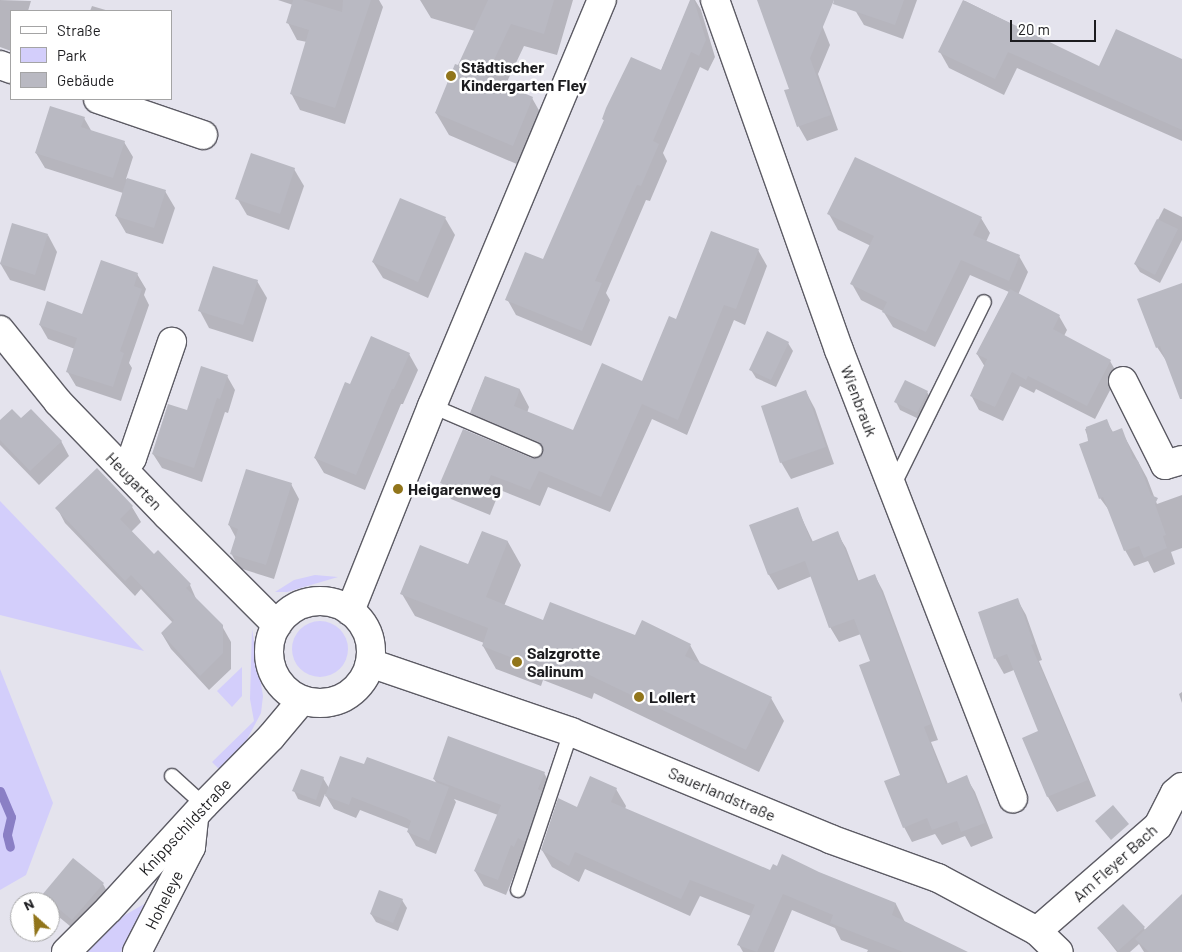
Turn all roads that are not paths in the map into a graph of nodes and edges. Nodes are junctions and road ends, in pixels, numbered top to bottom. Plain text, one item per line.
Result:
1 (602, 0) edge
2 (715, 0) edge
3 (101, 100) edge
4 (204, 135) dead end
5 (984, 302) dead end
6 (0, 330) edge
7 (172, 342) dead end
8 (1123, 382) dead end
9 (432, 406) junction
10 (535, 450) dead end
11 (1182, 460) edge
12 (124, 470) junction
13 (892, 487) junction
14 (350, 611) junction
15 (276, 625) junction
16 (370, 663) junction
17 (302, 700) junction
18 (571, 732) junction
19 (172, 776) dead end
20 (1182, 787) edge
21 (1013, 798) dead end
22 (199, 811) junction
23 (518, 890) dead end
24 (1037, 931) junction
25 (66, 952) edge
26 (137, 952) edge
27 (1059, 952) edge

1 - 9 street
2 - 13 street, Wienbrauk
3 - 4 street
5 - 13 lane
6 - 12 street, Heugarten
7 - 12 street
8 - 11 street
9 - 10 lane
9 - 14 street
12 - 15 street, Heugarten
13 - 21 street, Wienbrauk
14 - 15 street
14 - 16 street
15 - 17 street
16 - 17 street
16 - 18 street, Sauerlandstraße
17 - 22 street, Knippschildstraße
18 - 23 lane
18 - 24 street, Sauerlandstraße
19 - 22 lane
20 - 24 street, Am Fleyer Bach
22 - 25 street, Knippschildstraße
22 - 26 street, Hoheleye
24 - 27 street, Sauerlandstraße

